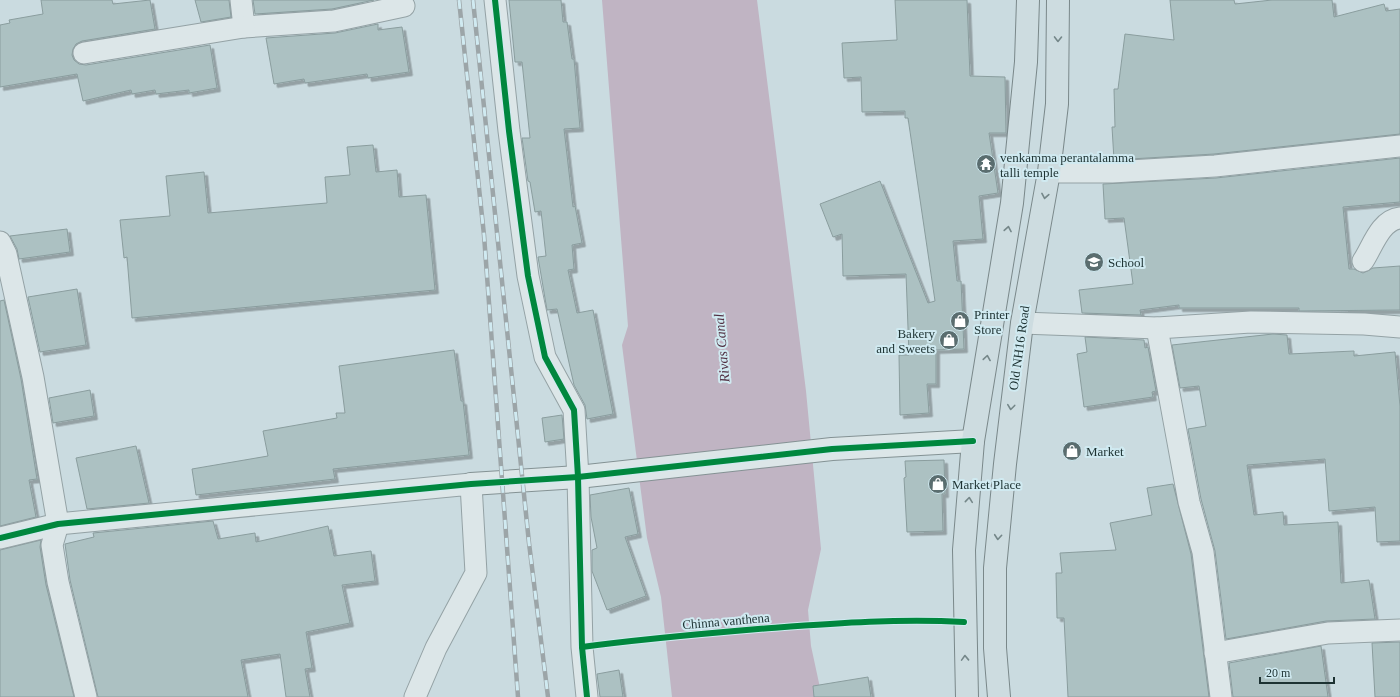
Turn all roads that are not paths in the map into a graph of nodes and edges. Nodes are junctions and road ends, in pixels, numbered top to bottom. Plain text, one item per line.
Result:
1 (241, 0) edge
2 (495, 0) edge
3 (1028, 0) edge
4 (1058, 0) edge
5 (404, 6) dead end
6 (244, 27) junction
7 (84, 53) dead end
8 (1400, 146) edge
9 (1049, 172) junction
10 (1400, 218) edge
11 (0, 242) edge
12 (1362, 261) dead end
13 (1022, 323) junction
14 (1400, 327) edge
15 (1157, 328) junction
16 (973, 441) junction
17 (578, 478) junction
18 (471, 484) junction
19 (58, 524) junction
20 (0, 538) edge
21 (1400, 630) edge
22 (1215, 653) junction
23 (86, 697) edge
24 (415, 697) edge
25 (587, 697) edge
26 (967, 697) edge
27 (999, 697) edge
28 (1221, 697) edge

1 - 6 street
2 - 17 street
16 -> 3 main road
4 -> 9 main road, Old NH16 Road
5 - 6 street
6 - 7 street
8 - 9 street
9 -> 13 main road, Old NH16 Road
10 - 12 street
11 - 19 street
13 - 15 street
13 -> 27 main road, Old NH16 Road
14 - 15 street
15 - 22 street
16 - 17 street
26 -> 16 main road
17 - 18 street
17 - 25 street
18 - 19 street
18 - 24 street
19 - 20 street
19 - 23 street
21 - 22 street
22 - 28 street

